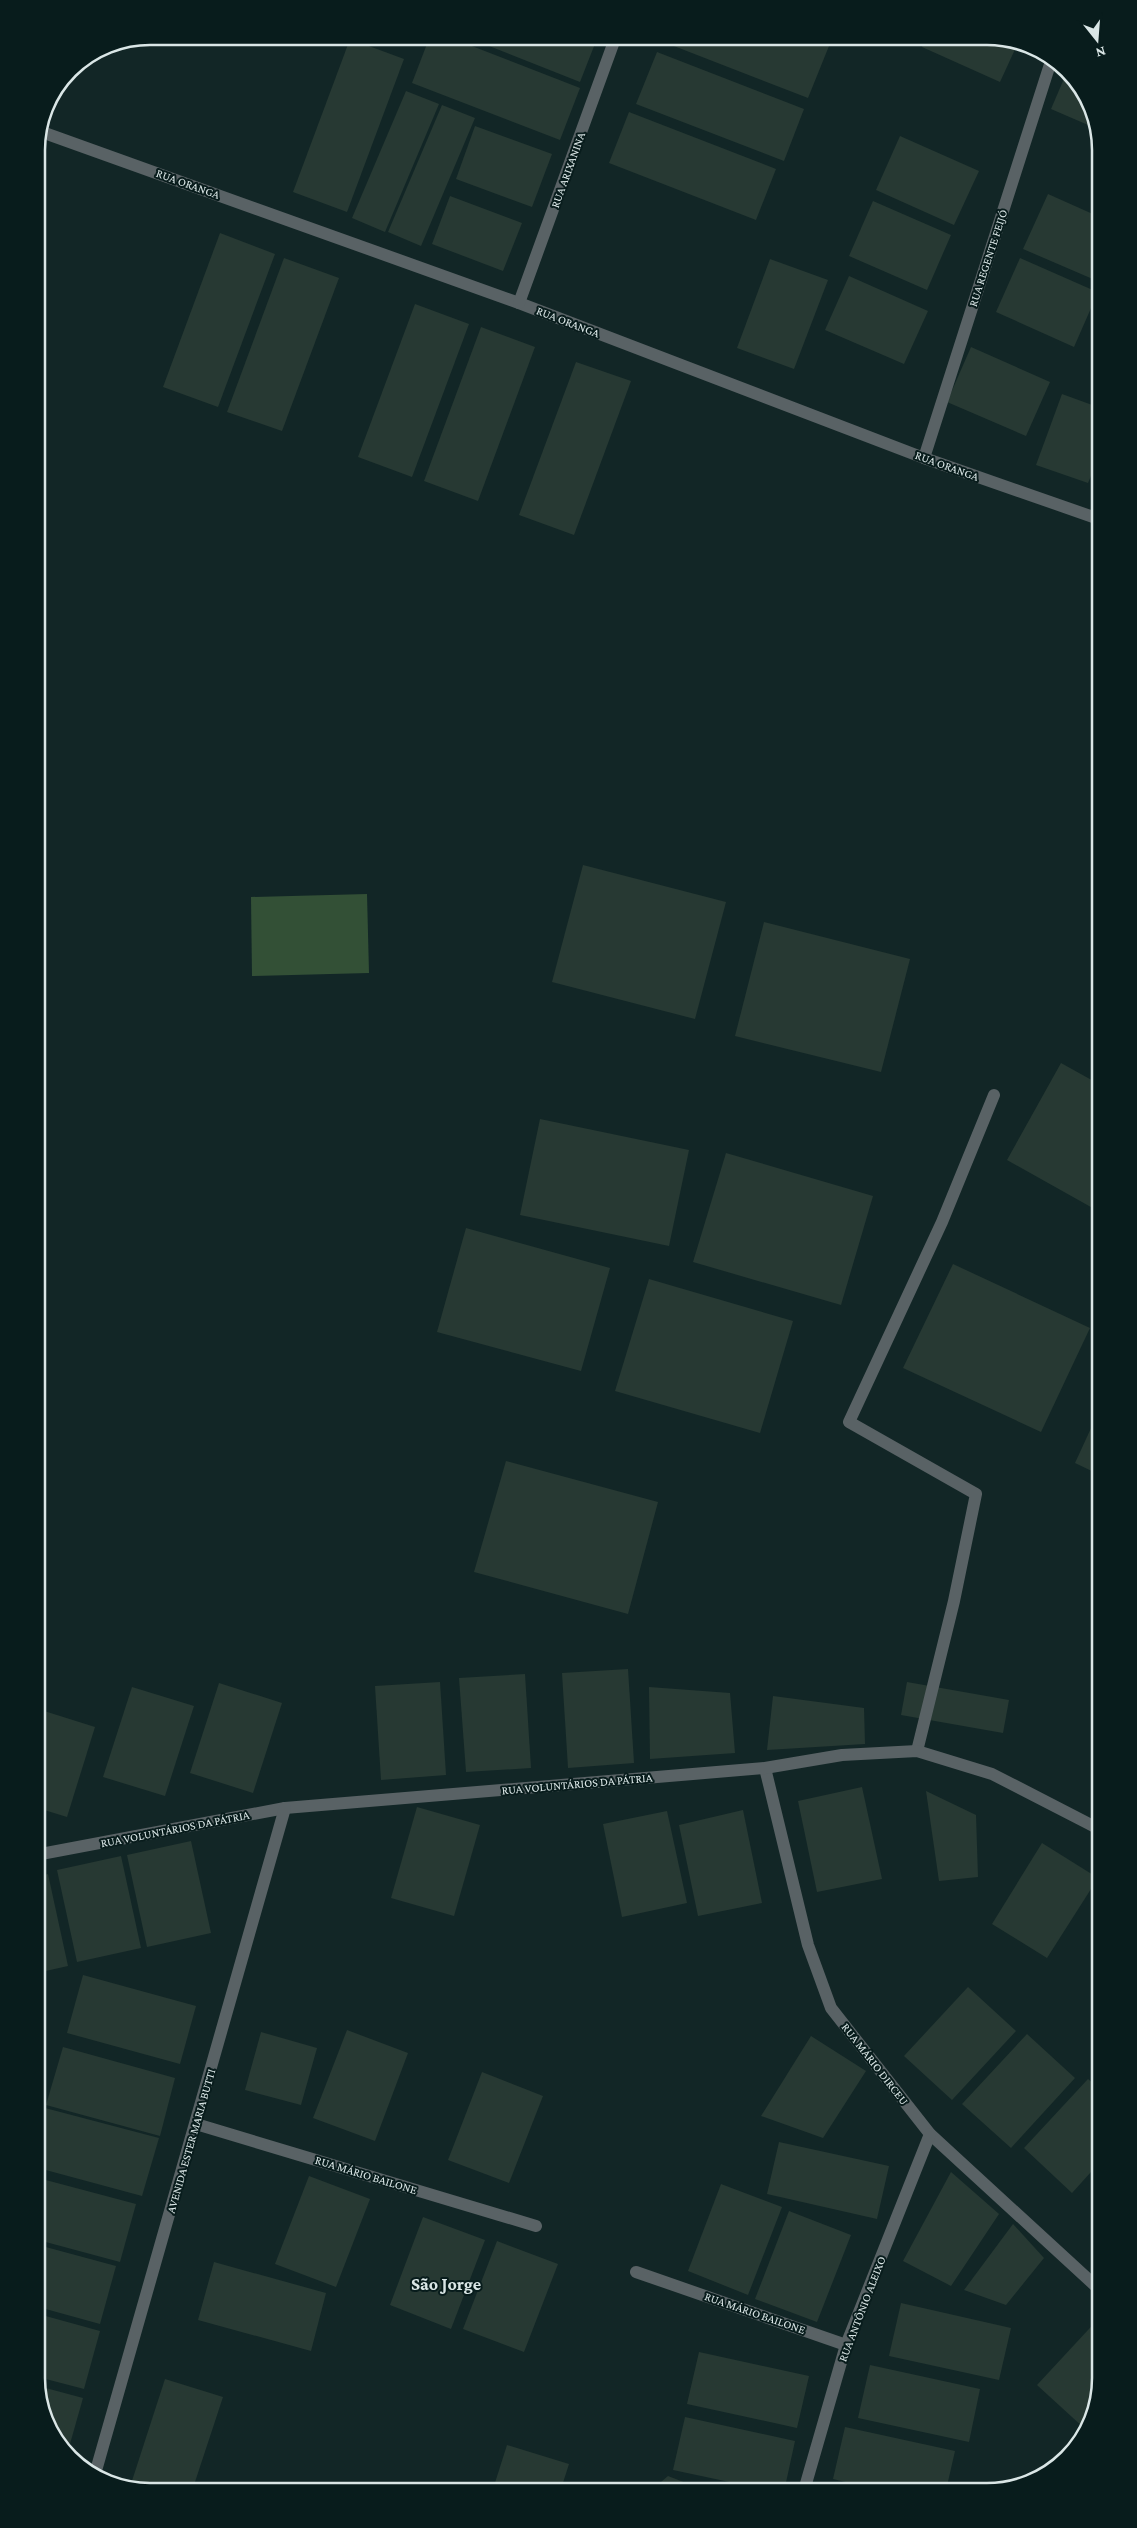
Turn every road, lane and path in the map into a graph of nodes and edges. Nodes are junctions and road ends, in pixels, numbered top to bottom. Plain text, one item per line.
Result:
1 (613, 45) edge
2 (1049, 66) edge
3 (46, 134) edge
4 (519, 303) junction
5 (924, 458) junction
6 (1092, 517) edge
7 (994, 1095) dead end
8 (917, 1752) junction
9 (765, 1768) junction
10 (285, 1808) junction
11 (1092, 1825) edge
12 (45, 1853) edge
13 (196, 2124) junction
14 (930, 2134) junction
15 (536, 2226) dead end
16 (636, 2272) dead end
17 (1092, 2284) edge
18 (846, 2345) junction
19 (97, 2468) edge
20 (807, 2483) edge

1 - 4 street, RUA ARIXANINA
2 - 5 street, RUA REGENTE FEIJÓ
3 - 4 street, RUA ORANGA
4 - 5 street, RUA ORANGA
5 - 6 street, RUA ORANGA
7 - 8 street
8 - 9 street, RUA VOLUNTÁRIOS DA PÁTRIA
8 - 11 street, RUA VOLUNTÁRIOS DA PÁTRIA
9 - 10 street, RUA VOLUNTÁRIOS DA PÁTRIA
9 - 14 street, RUA MÁRIO DIRCEU
10 - 12 street, RUA VOLUNTÁRIOS DA PÁTRIA
10 - 13 street, AVENIDA ESTER MARIA BUTTI
13 - 15 street, RUA MÁRIO BAILONE
13 - 19 street, AVENIDA ESTER MARIA BUTTI
14 - 17 street, RUA MÁRIO DIRCEU
14 - 18 street, RUA ANTÔNIO ALEIXO
16 - 18 street, RUA MÁRIO BAILONE
18 - 20 street, RUA ANTÔNIO ALEIXO

